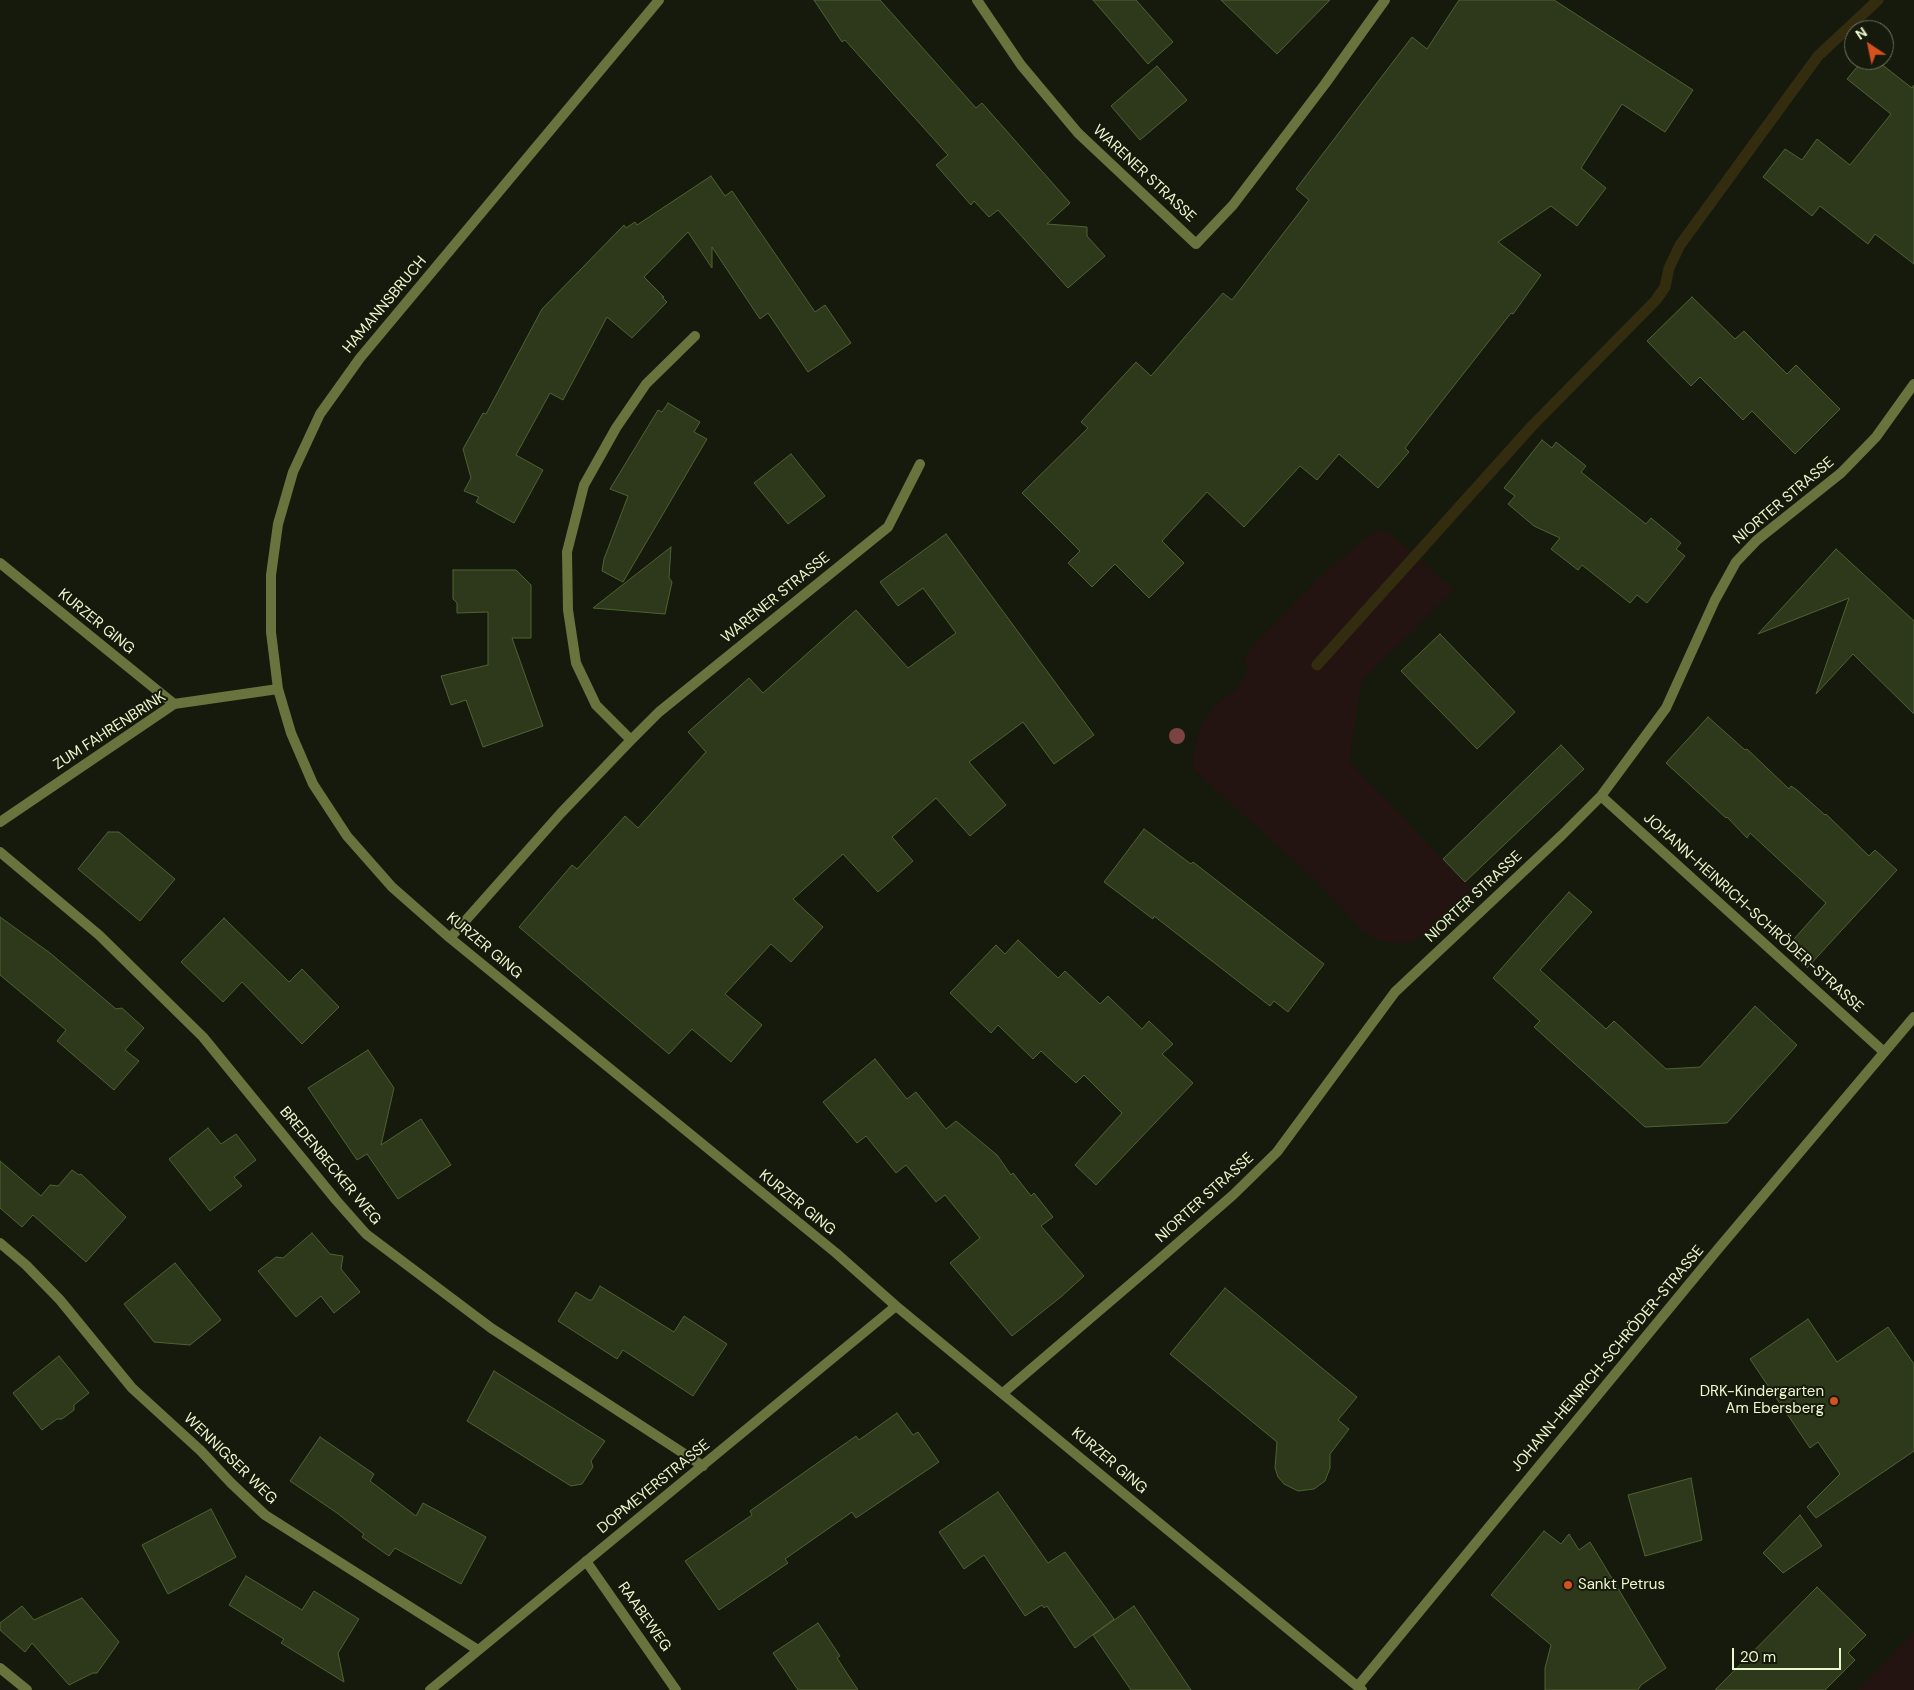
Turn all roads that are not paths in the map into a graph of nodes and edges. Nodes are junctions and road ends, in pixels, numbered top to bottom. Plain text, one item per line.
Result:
1 (659, 0) edge
2 (977, 0) edge
3 (1385, 0) edge
4 (695, 336) dead end
5 (1914, 384) edge
6 (920, 464) dead end
7 (0, 563) edge
8 (278, 689) junction
9 (174, 704) junction
10 (631, 740) junction
11 (1601, 796) junction
12 (0, 822) edge
13 (0, 852) edge
14 (450, 938) junction
15 (1914, 1016) edge
16 (1884, 1052) junction
17 (0, 1243) edge
18 (896, 1306) junction
19 (1003, 1393) junction
20 (703, 1466) junction
21 (586, 1562) junction
22 (478, 1650) junction
23 (0, 1668) edge
24 (1360, 1688) edge
25 (27, 1690) edge
26 (430, 1690) edge
27 (676, 1690) edge

1 - 8 street, HAMANNSBRUCH
2 - 3 street, WARENER STRASSE
4 - 10 street
5 - 11 street, NIORTER STRASSE
6 - 10 street, WARENER STRASSE
7 - 9 street, KURZER GING
8 - 9 street, ZUM FAHRENBRINK
8 - 14 street, KURZER GING
9 - 12 street, ZUM FAHRENBRINK
10 - 14 street, WARENER STRASSE
11 - 16 street, JOHANN-HEINRICH-SCHRÖDER-STRASSE
11 - 19 street, NIORTER STRASSE
13 - 20 street, BREDENBECKER WEG
14 - 18 street, KURZER GING
15 - 16 street, JOHANN-HEINRICH-SCHRÖDER-STRASSE
16 - 24 street, JOHANN-HEINRICH-SCHRÖDER-STRASSE
17 - 22 street, WENNIGSER WEG
18 - 19 street, KURZER GING
18 - 20 street, DOPMEYERSTRASSE
19 - 24 street, KURZER GING
20 - 21 street, DOPMEYERSTRASSE
21 - 22 street, DOPMEYERSTRASSE
21 - 27 street, RAABEWEG
22 - 26 street, DOPMEYERSTRASSE
23 - 25 street

